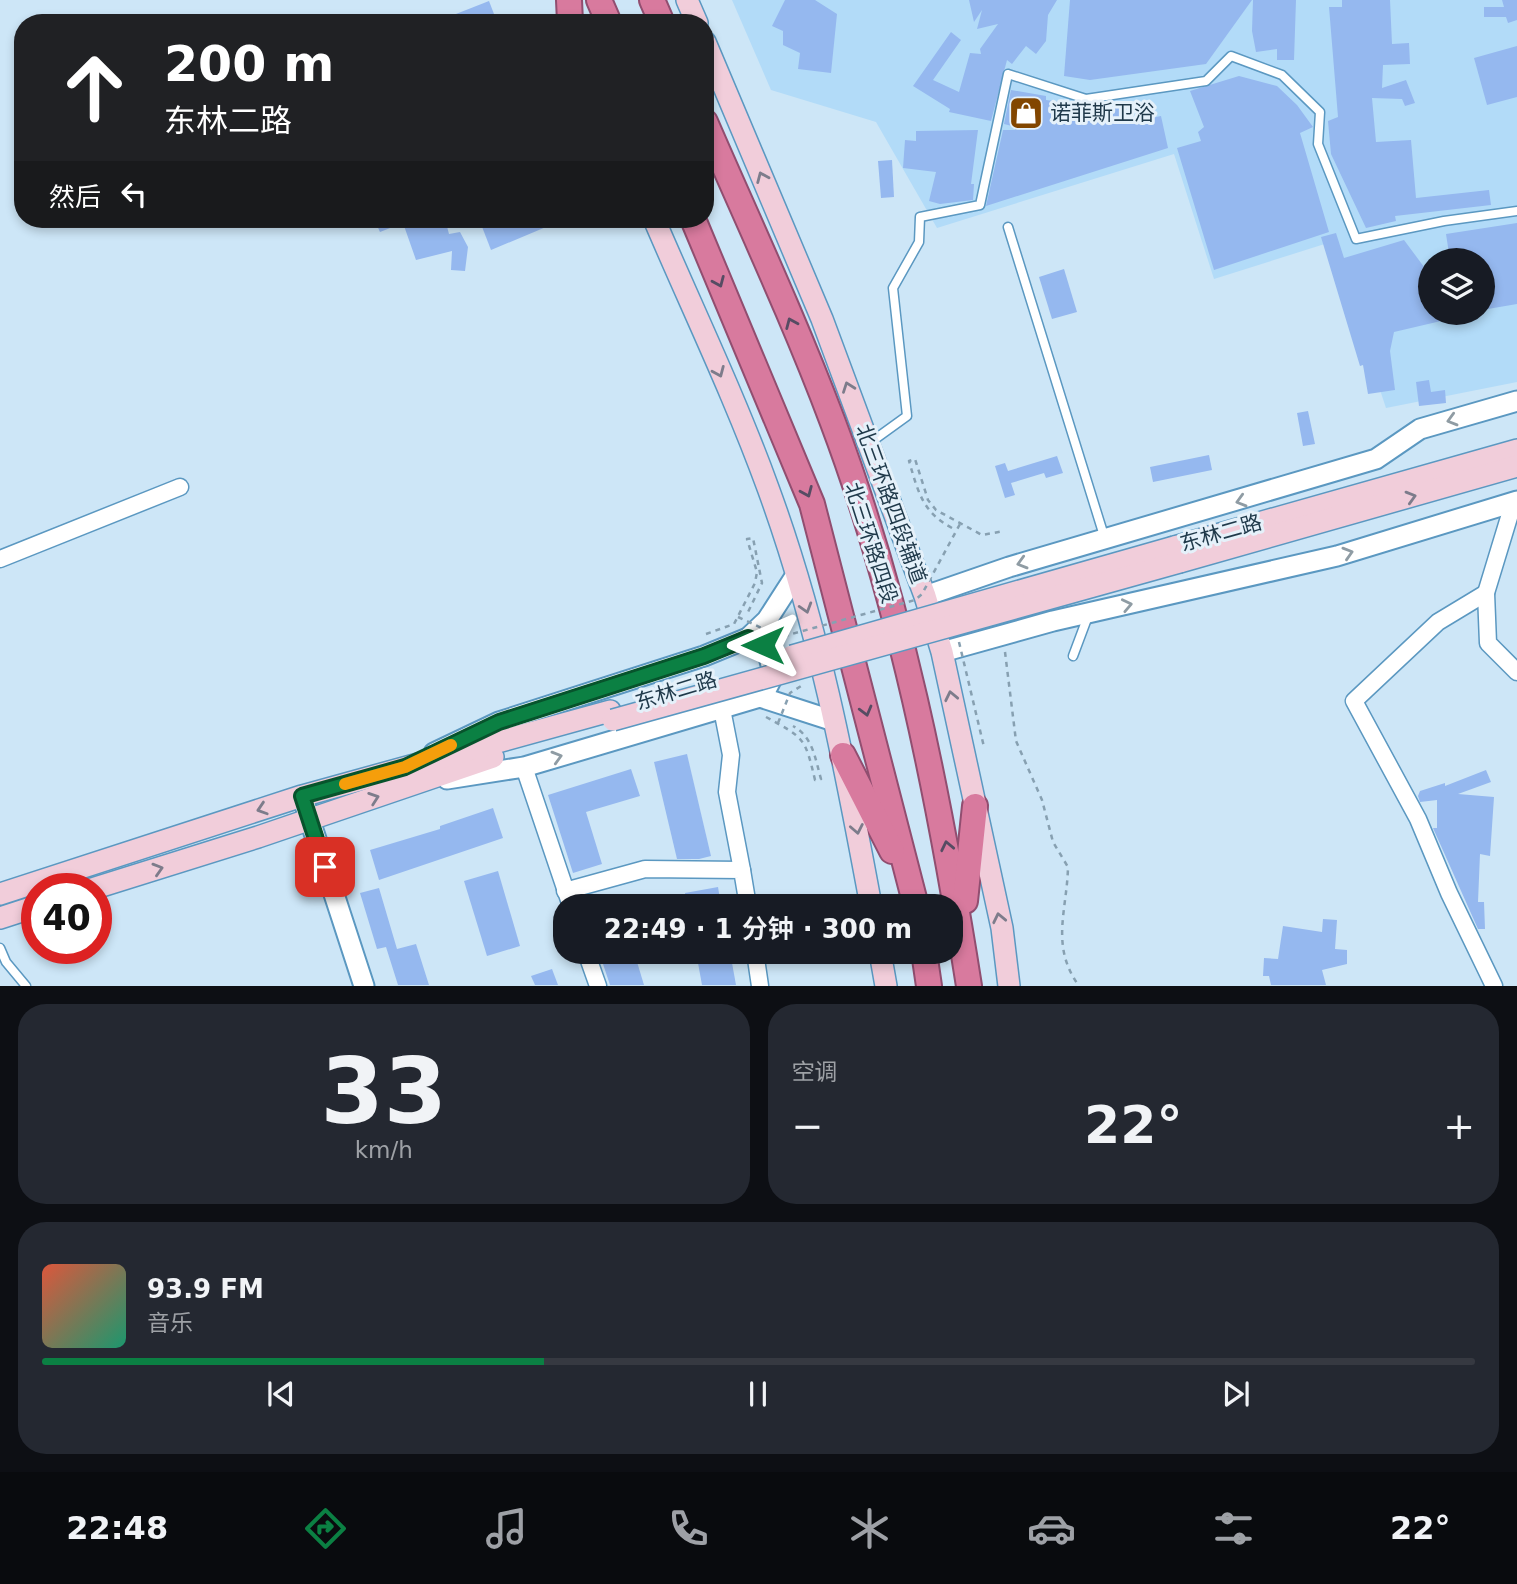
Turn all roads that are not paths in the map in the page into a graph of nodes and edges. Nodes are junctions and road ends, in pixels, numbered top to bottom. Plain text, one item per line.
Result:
1 (714, 63) edge
2 (714, 143) edge
3 (1517, 211) edge
4 (1009, 227) dead end
5 (658, 228) edge
6 (697, 228) edge
7 (1517, 401) edge
8 (869, 444) junction
9 (1517, 450) edge
10 (1517, 466) edge
11 (180, 487) dead end
12 (1516, 501) edge
13 (1105, 539) junction
14 (1177, 554) junction
15 (0, 559) edge
16 (796, 575) junction
17 (1486, 593) junction
18 (925, 596) junction
19 (1089, 613) junction
20 (748, 638) junction
21 (945, 648) junction
22 (1073, 656) dead end
23 (1517, 672) edge
24 (761, 706) junction
25 (722, 709) junction
26 (834, 722) junction
27 (843, 755) junction
28 (524, 767) junction
29 (411, 775) junction
30 (302, 796) junction
31 (975, 806) junction
32 (310, 820) junction
33 (743, 870) junction
34 (112, 883) edge
35 (565, 891) junction
36 (0, 894) edge
37 (566, 894) edge
38 (746, 894) edge
39 (869, 894) edge
40 (912, 894) edge
41 (913, 894) edge
42 (21, 911) edge
43 (0, 918) edge
44 (0, 948) edge
45 (590, 964) edge
46 (757, 964) edge
47 (882, 964) edge
48 (926, 964) edge
49 (26, 985) edge
50 (364, 985) edge
51 (598, 985) edge
52 (760, 985) edge
53 (886, 985) edge
54 (929, 985) edge
55 (969, 985) edge
56 (1009, 985) edge
57 (1494, 985) edge

8 -> 1 main road, 北三环路四段辅道
55 -> 2 highway, 北三环路四段
3 - 8 lane
4 - 13 lane
5 -> 16 main road
6 -> 41 highway
7 -> 13 street
8 - 18 main road, 北三环路四段辅道
9 - 14 main road, 东林二路
14 -> 10 main road, 东林二路
11 - 15 street
12 - 17 street
19 -> 12 street
13 -> 18 street
14 - 29 main road, 东林二路, bridge
16 - 20 street
16 -> 26 main road
17 - 23 street
17 - 57 street
18 - 21 main road, 北三环路四段辅道
19 - 21 street
19 - 22 lane
20 - 24 street
20 - 29 street
31 -> 21 main road, 北三环路四段辅道
24 - 25 street
24 - 26 street
28 -> 25 street
25 - 33 street
26 - 27 main road
27 -> 39 main road
27 - 40 highway
28 - 29 street
28 - 35 street
29 - 30 main road, 东林二路
32 -> 29 main road, 东林二路
30 - 32 street
30 -> 36 main road, 东林二路
31 - 55 highway
56 -> 31 main road, 北三环路四段辅道
34 -> 32 main road, 东林二路
32 - 50 street
33 - 35 street
33 - 38 street
35 - 37 street
42 - 43 main road
44 - 49 lane
45 - 51 street
46 - 52 street
47 - 53 main road
48 - 54 highway

